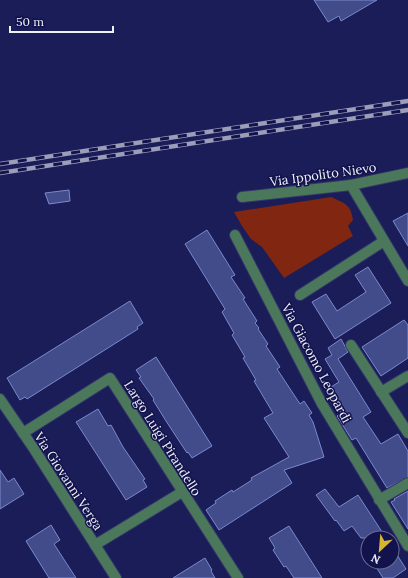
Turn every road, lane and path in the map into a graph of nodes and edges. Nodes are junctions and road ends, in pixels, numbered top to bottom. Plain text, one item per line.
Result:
1 (408, 173) edge
2 (351, 185) junction
3 (242, 197) dead end
4 (236, 235) dead end
5 (384, 241) junction
6 (408, 281) edge
7 (300, 295) dead end
8 (351, 344) dead end
9 (408, 376) edge
10 (381, 392) junction
11 (0, 399) edge
12 (23, 433) junction
13 (408, 433) edge
14 (408, 483) edge
15 (182, 492) junction
16 (379, 500) junction
17 (95, 545) junction
18 (408, 546) edge
19 (116, 578) edge
20 (238, 578) edge

1 - 2 street, Via Ippolito Nievo
2 - 3 street, Via Ippolito Nievo
2 - 5 street
4 - 16 street, Via Giacomo Leopardi
5 - 6 street
5 - 7 street
8 - 10 street
9 - 10 street
10 - 13 street
11 - 12 street, Via Giovanni Verga
12 - 15 street, Largo Luigi Pirandello
12 - 17 street, Via Giovanni Verga
14 - 16 street
15 - 17 street
15 - 20 street, Largo Luigi Pirandello
16 - 18 street, Via Giacomo Leopardi
17 - 19 street, Via Giovanni Verga

